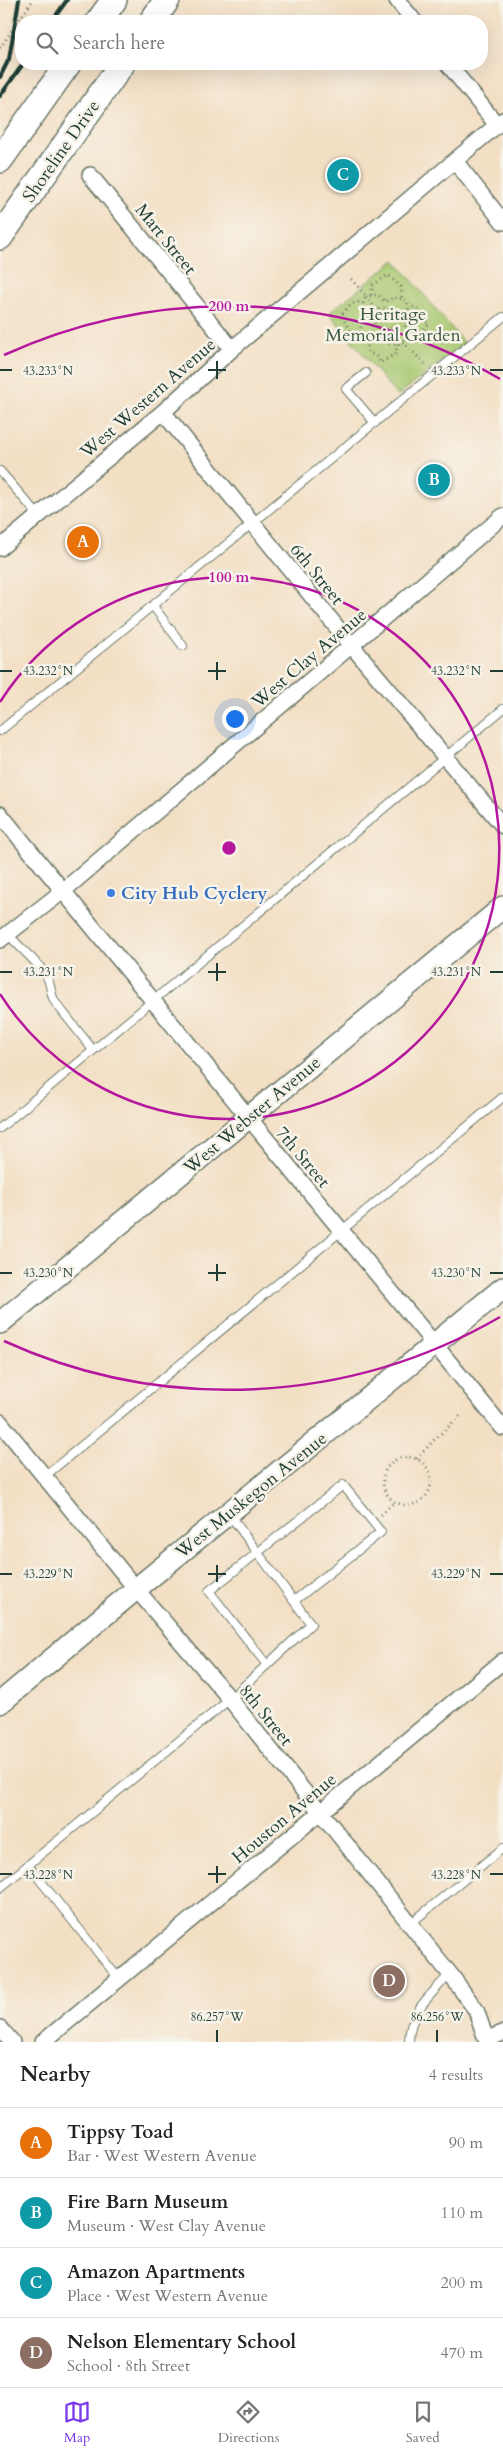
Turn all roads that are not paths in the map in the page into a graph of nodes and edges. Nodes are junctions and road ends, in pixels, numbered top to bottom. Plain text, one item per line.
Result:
1 (114, 0) edge
2 (167, 0) edge
3 (399, 1) edge
4 (103, 15) edge
5 (156, 15) edge
6 (410, 15) edge
7 (64, 70) edge
8 (118, 70) edge
9 (453, 70) edge
10 (500, 122) edge
11 (0, 160) edge
12 (455, 160) junction
13 (90, 175) dead end
14 (503, 222) edge
15 (0, 237) edge
16 (503, 317) edge
17 (232, 350) junction
18 (366, 373) dead end
19 (163, 412) junction
20 (375, 423) junction
21 (0, 472) edge
22 (39, 516) junction
23 (503, 516) edge
24 (253, 523) junction
25 (0, 548) edge
26 (152, 606) junction
27 (183, 646) dead end
28 (352, 646) junction
29 (503, 709) edge
30 (0, 731) edge
31 (446, 756) junction
32 (0, 814) edge
33 (503, 826) edge
34 (63, 891) junction
35 (503, 907) edge
36 (4, 937) edge
37 (152, 1002) junction
38 (93, 1050) junction
39 (503, 1098) edge
40 (247, 1119) junction
41 (0, 1128) edge
42 (340, 1232) junction
43 (503, 1288) edge
44 (0, 1323) edge
45 (433, 1345) junction
46 (0, 1422) edge
47 (503, 1428) edge
48 (45, 1476) junction
49 (228, 1513) junction
50 (258, 1552) junction
51 (136, 1588) junction
52 (294, 1601) junction
53 (503, 1661) edge
54 (267, 1665) junction
55 (230, 1699) junction
56 (0, 1703) edge
57 (320, 1813) junction
58 (503, 1848) edge
59 (28, 1865) junction
60 (0, 1888) edge
61 (410, 1924) junction
62 (450, 1974) junction
63 (119, 1979) junction
64 (0, 2028) edge
65 (503, 2032) edge
66 (487, 2041) edge
67 (12, 2042) edge
68 (43, 2042) edge
69 (409, 2042) edge

1 - 4 highway
2 - 5 highway
3 - 6 street
7 - 11 highway
8 - 15 highway, Shoreline Drive
9 - 10 street
10 - 12 street, West Western Avenue
12 - 14 street
12 - 17 street, West Western Avenue
13 - 17 street, Mart Street
16 - 20 lane
17 - 19 street, West Western Avenue
18 - 20 lane
19 - 22 street, West Western Avenue
19 - 24 street, 6th Street
20 - 24 lane
21 - 22 lane
22 - 25 street, West Western Avenue
23 - 28 street, West Clay Avenue
24 - 26 lane
24 - 28 street, 6th Street
26 - 27 lane
26 - 30 lane
28 - 31 street, 6th Street
28 - 34 street, West Clay Avenue
29 - 31 lane
31 - 33 street, 6th Street
31 - 37 lane
32 - 34 street, 7th Street
34 - 36 street, West Clay Avenue
34 - 37 street, 7th Street
35 - 40 main road, West Webster Avenue
36 - 38 lane
37 - 38 lane
37 - 40 street, 7th Street
38 - 41 lane
39 - 42 lane
40 - 42 street, 7th Street
40 - 44 main road, West Webster Avenue
42 - 45 street, 7th Street
42 - 48 lane
43 - 45 main road, West Muskegon Avenue
45 - 47 street, 7th Street
45 - 49 main road, West Muskegon Avenue
46 - 48 street, 8th Street
48 - 51 street, 8th Street
49 - 50 lane
49 - 51 main road, West Muskegon Avenue
50 - 52 lane
50 - 52 lane
50 - 54 lane
51 - 55 street, 8th Street
51 - 56 main road, West Muskegon Avenue
52 - 54 lane
53 - 57 street, Houston Avenue
54 - 55 lane
55 - 57 street, 8th Street
55 - 59 lane
57 - 61 street, 8th Street
57 - 63 street, Houston Avenue
58 - 61 lane
59 - 60 lane
59 - 63 lane
61 - 62 street, 8th Street
62 - 66 street, 8th Street
62 - 69 lane
63 - 68 street, Houston Avenue
64 - 67 street
65 - 66 street

